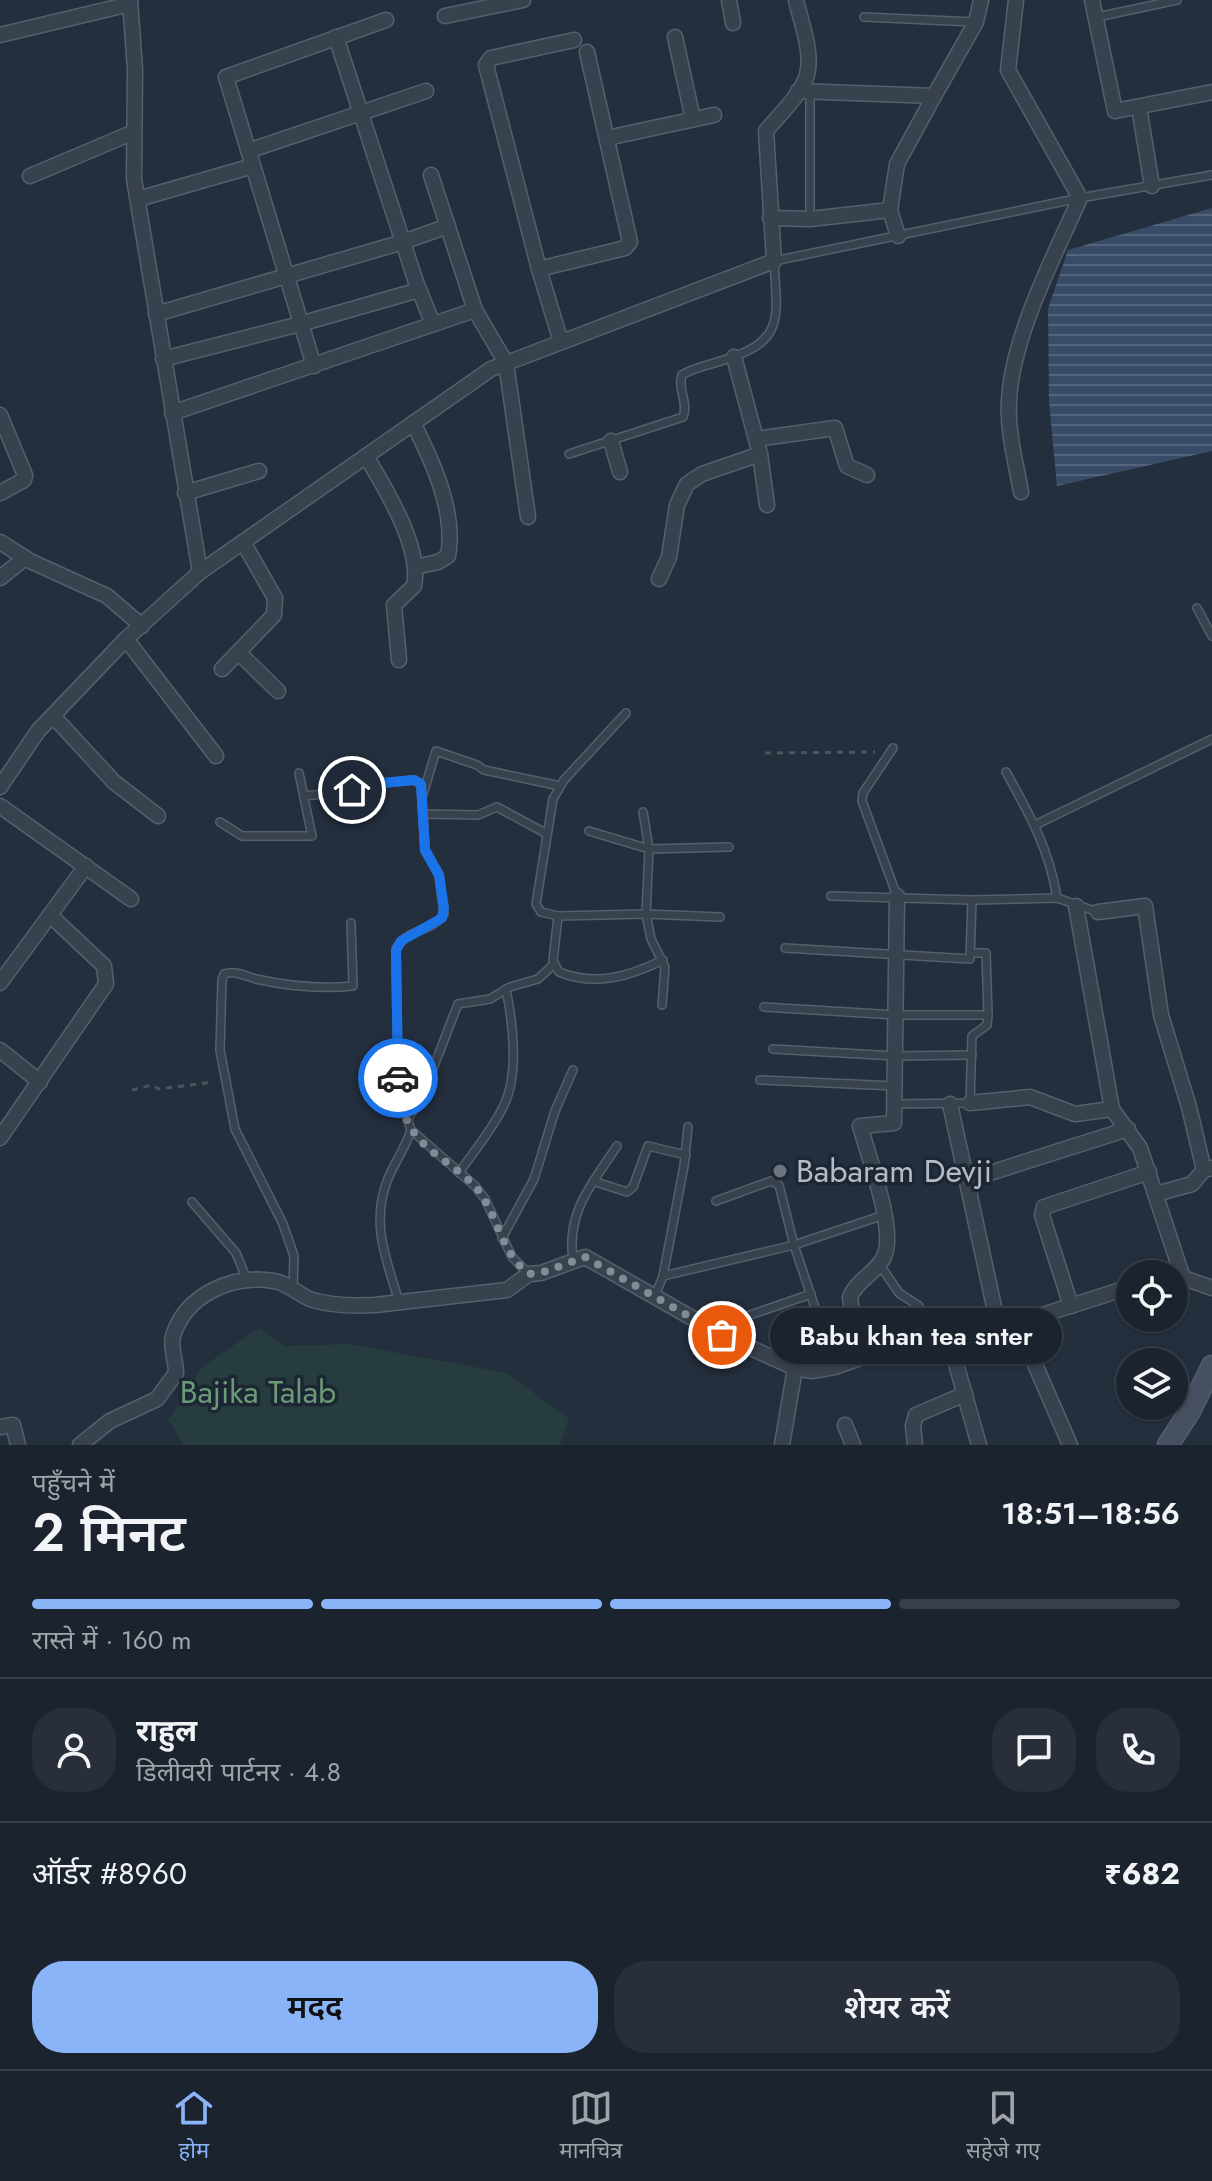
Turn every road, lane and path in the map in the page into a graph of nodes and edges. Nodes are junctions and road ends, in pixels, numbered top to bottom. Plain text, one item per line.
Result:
1 (523, 0) edge
2 (729, 0) edge
3 (796, 0) edge
4 (981, 0) edge
5 (1016, 0) edge
6 (1092, 0) edge
7 (1177, 0) edge
8 (130, 2) edge
9 (445, 16) dead end
10 (864, 17) dead end
11 (1095, 17) junction
12 (386, 20) dead end
13 (976, 22) junction
14 (733, 23) dead end
15 (0, 35) edge
16 (336, 37) junction
17 (675, 37) dead end
18 (574, 40) dead end
19 (587, 52) dead end
20 (426, 91) dead end
21 (804, 91) junction
22 (1212, 92) edge
23 (934, 96) junction
24 (1139, 107) junction
25 (359, 112) junction
26 (714, 115) dead end
27 (693, 119) junction
28 (134, 132) junction
29 (607, 138) junction
30 (248, 151) junction
31 (253, 166) junction
32 (431, 175) dead end
33 (1212, 175) edge
34 (30, 176) dead end
35 (1152, 186) junction
36 (1080, 198) junction
37 (138, 199) junction
38 (890, 210) junction
39 (770, 218) junction
40 (810, 219) junction
41 (448, 226) junction
42 (898, 236) junction
43 (403, 242) junction
44 (774, 261) junction
45 (539, 269) junction
46 (286, 276) junction
47 (419, 290) junction
48 (475, 310) junction
49 (156, 314) junction
50 (300, 324) junction
51 (433, 324) junction
52 (561, 342) junction
53 (734, 357) junction
54 (163, 359) junction
55 (506, 363) junction
56 (314, 366) junction
57 (172, 413) junction
58 (0, 415) edge
59 (413, 423) junction
60 (756, 439) junction
61 (611, 441) junction
62 (569, 454) dead end
63 (760, 454) junction
64 (366, 456) junction
65 (259, 471) dead end
66 (620, 472) dead end
67 (867, 475) dead end
68 (1021, 492) dead end
69 (0, 493) edge
70 (185, 493) junction
71 (767, 505) dead end
72 (528, 517) dead end
73 (0, 542) edge
74 (243, 542) junction
75 (25, 558) junction
76 (415, 567) junction
77 (200, 572) junction
78 (0, 578) edge
79 (659, 579) dead end
80 (1197, 608) dead end
81 (142, 626) junction
82 (1212, 636) edge
83 (126, 639) junction
84 (239, 653) junction
85 (399, 660) dead end
86 (222, 669) dead end
87 (278, 691) dead end
88 (626, 713) dead end
89 (53, 716) junction
90 (1212, 739) edge
91 (892, 750) joint
92 (765, 753) dead end
93 (216, 756) dead end
94 (1006, 772) dead end
95 (299, 773) dead end
96 (560, 786) junction
97 (0, 787) edge
98 (304, 796) junction
99 (421, 800) junction
100 (0, 806) edge
101 (643, 812) dead end
102 (423, 814) junction
103 (158, 816) dead end
104 (220, 822) dead end
105 (1035, 825) junction
106 (589, 831) dead end
107 (547, 834) junction
108 (729, 847) dead end
109 (649, 849) junction
110 (86, 866) junction
111 (831, 896) dead end
112 (897, 896) junction
113 (1057, 898) junction
114 (131, 899) dead end
115 (972, 900) junction
116 (1076, 906) junction
117 (1098, 912) joint
118 (646, 914) junction
119 (51, 916) junction
120 (558, 916) junction
121 (720, 917) dead end
122 (351, 923) dead end
123 (785, 948) dead end
124 (970, 953) junction
125 (897, 956) junction
126 (663, 960) junction
127 (553, 965) junction
128 (0, 983) edge
129 (506, 989) junction
130 (662, 1005) dead end
131 (764, 1007) dead end
132 (896, 1015) junction
133 (988, 1015) junction
134 (773, 1049) dead end
135 (0, 1050) edge
136 (972, 1055) junction
137 (895, 1056) junction
138 (573, 1070) dead end
139 (224, 1080) junction
140 (760, 1080) dead end
141 (40, 1082) junction
142 (895, 1086) junction
143 (132, 1090) dead end
144 (970, 1103) junction
145 (894, 1104) junction
146 (950, 1104) junction
147 (1112, 1109) junction
148 (407, 1120) junction
149 (688, 1127) dead end
150 (1128, 1129) junction
151 (411, 1130) junction
152 (0, 1138) edge
153 (617, 1146) dead end
154 (686, 1155) junction
155 (1208, 1169) edge
156 (1149, 1172) junction
157 (459, 1173) junction
158 (968, 1180) junction
159 (593, 1181) junction
160 (1156, 1194) junction
161 (716, 1201) dead end
162 (192, 1202) dead end
163 (885, 1214) junction
164 (502, 1238) junction
165 (794, 1245) junction
166 (573, 1260) junction
167 (1173, 1260) edge
168 (879, 1265) junction
169 (529, 1274) junction
170 (663, 1276) junction
171 (247, 1280) junction
172 (1188, 1280) edge
173 (293, 1288) junction
174 (1212, 1288) edge
175 (1116, 1292) edge
176 (811, 1294) junction
177 (654, 1298) junction
178 (399, 1302) junction
179 (1071, 1306) junction
180 (1017, 1323) junction
181 (998, 1325) junction
182 (947, 1332) junction
183 (722, 1335) junction
184 (926, 1337) junction
185 (859, 1358) junction
186 (1212, 1366) edge
187 (835, 1367) junction
188 (795, 1368) junction
189 (965, 1394) junction
190 (1190, 1411) joint
191 (845, 1425) dead end
192 (0, 1427) edge
193 (100, 1439) edge
194 (18, 1445) edge
195 (80, 1445) edge
196 (782, 1445) edge
197 (853, 1445) edge
198 (915, 1445) edge
199 (979, 1445) edge
200 (1070, 1445) edge
201 (1168, 1445) edge

1 - 9 street
2 - 14 street
3 - 21 street
4 - 13 street
5 - 36 street
6 - 11 street
7 - 11 lane
8 - 15 street
8 - 28 street
10 - 13 lane
11 - 24 street
12 - 16 street
13 - 23 street
16 - 25 street
16 - 30 street
17 - 27 street
18 - 45 street
19 - 29 street
20 - 25 street
21 - 23 street
21 - 39 street
21 - 40 lane
22 - 24 street
23 - 38 street
24 - 35 street
25 - 30 street
25 - 43 street
26 - 27 street
27 - 29 street
28 - 34 street
28 - 37 street
29 - 45 street
30 - 31 street
31 - 37 street
31 - 46 street
32 - 41 street
33 - 35 lane
35 - 36 lane
36 - 42 lane
36 - 68 street
37 - 49 street
38 - 40 street
38 - 42 street
39 - 40 street
39 - 44 street
41 - 43 street
41 - 48 street
42 - 44 lane
43 - 46 street
43 - 47 street
44 - 52 street
44 - 53 lane
45 - 52 street
46 - 49 street
46 - 50 street
47 - 50 street
47 - 51 street
48 - 51 street
48 - 55 street
49 - 54 street
50 - 54 street
50 - 56 street
51 - 56 street
52 - 55 street
53 - 60 street
53 - 61 lane
54 - 57 street
55 - 59 street
55 - 72 street
56 - 57 street
57 - 70 street
58 - 69 street
59 - 64 street
59 - 76 street
60 - 63 street
60 - 67 street
61 - 62 lane
61 - 66 street
63 - 71 street
63 - 79 street
64 - 74 street
64 - 76 street
65 - 70 street
70 - 77 street
73 - 75 street
74 - 77 street
74 - 84 street
75 - 78 street
75 - 81 street
76 - 85 street
77 - 81 street
80 - 82 lane
81 - 83 street
83 - 89 street
83 - 93 street
84 - 86 street
84 - 87 street
88 - 96 lane
89 - 97 street
89 - 103 street
90 - 105 lane
91 - 92 path
91 - 112 lane
94 - 105 lane
95 - 98 lane
96 - 99 lane
96 - 107 lane
98 - 99 lane
98 - 104 lane
99 - 102 lane
100 - 110 street
101 - 109 lane
102 - 107 lane
102 - 148 lane
105 - 113 lane
106 - 109 lane
107 - 120 lane
108 - 109 lane
109 - 118 lane
110 - 114 street
110 - 119 street
111 - 112 lane
112 - 115 lane
112 - 125 street
113 - 115 lane
113 - 116 lane
115 - 124 lane
116 - 117 lane
116 - 147 street
117 - 155 street
118 - 120 lane
118 - 121 lane
118 - 126 lane
119 - 128 street
119 - 141 street
120 - 127 lane
122 - 139 lane
123 - 125 lane
124 - 125 lane
124 - 133 lane
125 - 132 street
126 - 127 lane
126 - 130 lane
127 - 129 lane
129 - 148 lane
129 - 157 lane
131 - 132 lane
132 - 133 lane
132 - 137 street
133 - 136 lane
134 - 137 lane
135 - 141 street
136 - 137 lane
136 - 144 lane
137 - 142 street
138 - 164 lane
139 - 143 path
139 - 173 lane
140 - 142 lane
141 - 152 street
142 - 145 street
144 - 146 lane
144 - 147 street
145 - 146 lane
145 - 163 street
146 - 158 street
147 - 150 street
148 - 151 lane
149 - 154 lane
150 - 156 street
150 - 158 street
151 - 157 lane
151 - 178 lane
153 - 159 lane
154 - 159 lane
154 - 170 lane
155 - 160 street
156 - 160 street
156 - 179 street
157 - 164 lane
158 - 181 street
159 - 166 lane
160 - 167 street
161 - 165 lane
162 - 171 lane
163 - 165 lane
163 - 168 street
164 - 169 lane
165 - 170 lane
165 - 176 lane
166 - 169 street
166 - 177 street
168 - 184 lane
168 - 185 street
169 - 178 street
170 - 177 lane
171 - 173 street
171 - 193 street
172 - 174 street
173 - 178 street
175 - 179 street
176 - 183 lane
176 - 187 lane
177 - 183 street
179 - 180 street
180 - 181 street
180 - 200 street
181 - 182 street
182 - 184 street
182 - 189 street
183 - 188 street
184 - 185 street
185 - 187 street
186 - 190 street
187 - 188 street
188 - 196 street
189 - 198 street
189 - 199 street
190 - 201 street
191 - 197 street
192 - 194 street
193 - 195 street

